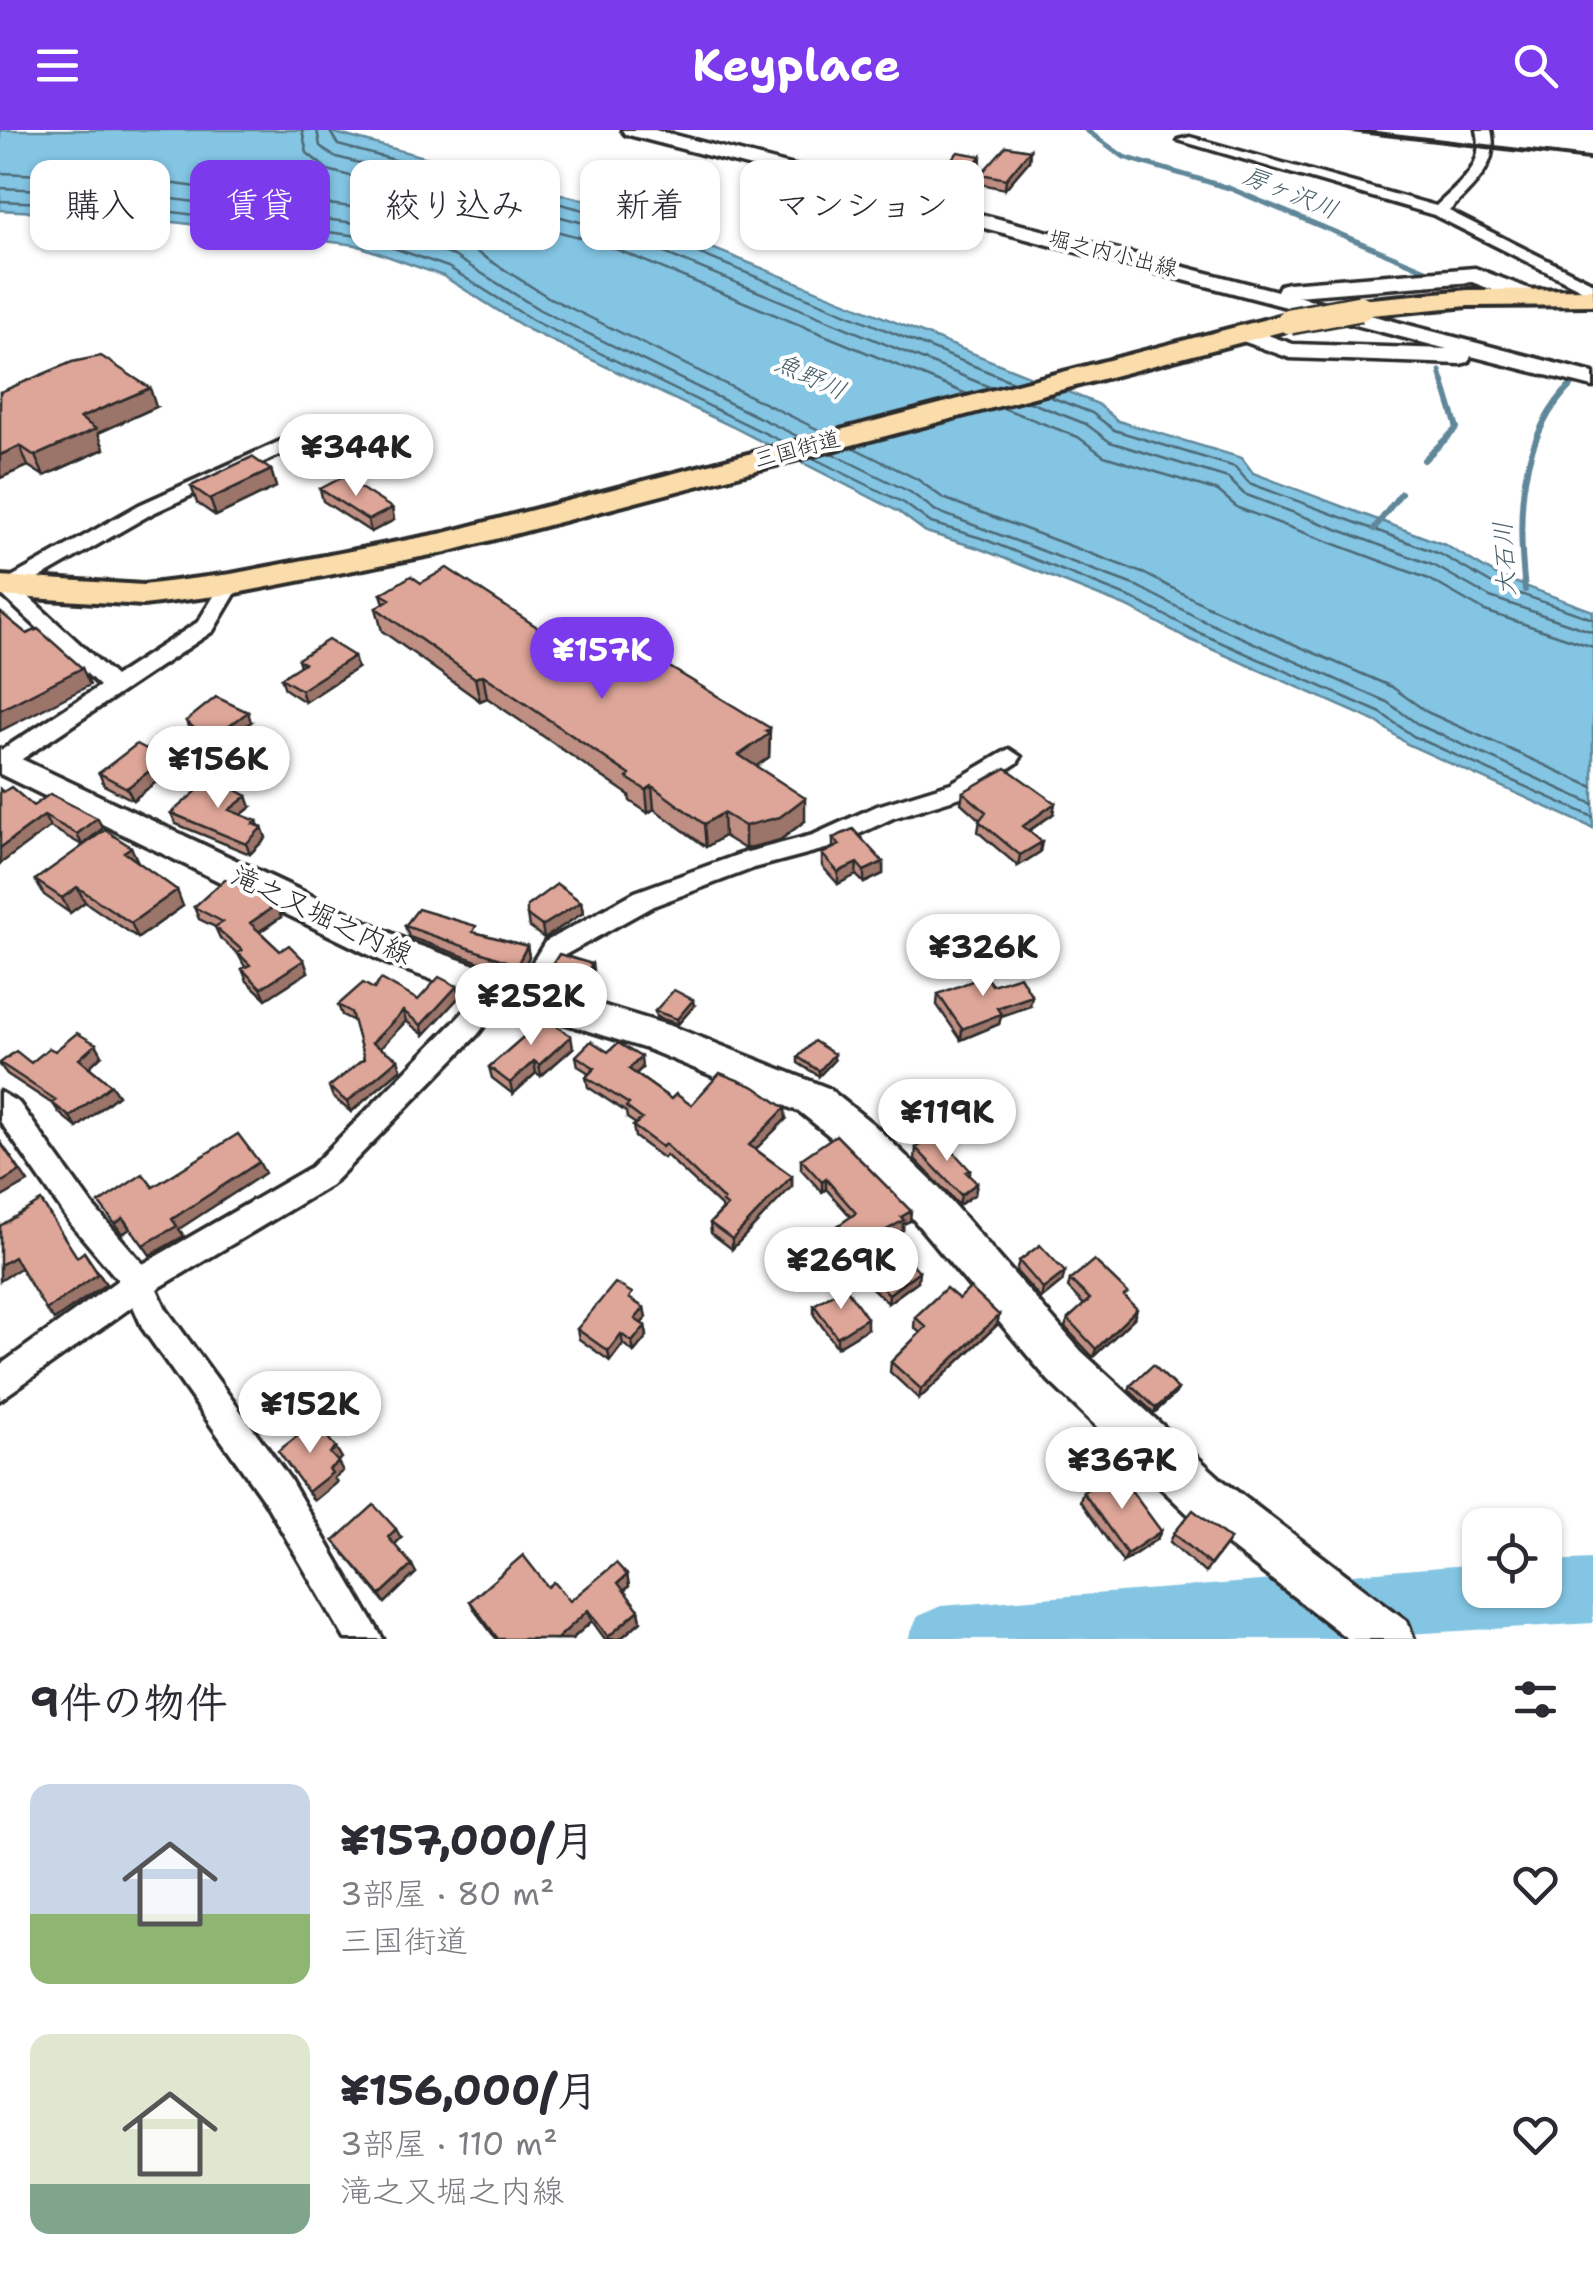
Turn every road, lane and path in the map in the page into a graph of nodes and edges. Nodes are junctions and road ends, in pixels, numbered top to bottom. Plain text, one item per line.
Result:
1 (632, 130) edge
2 (1484, 130) edge
3 (1185, 140) dead end
4 (1439, 212) junction
5 (1272, 294) junction
6 (1593, 294) edge
7 (1526, 296) junction
8 (1245, 334) junction
9 (1483, 351) junction
10 (1593, 380) edge
11 (285, 446) dead end
12 (231, 584) junction
13 (2, 585) edge
14 (114, 687) junction
15 (1009, 757) dead end
16 (1, 761) edge
17 (512, 993) junction
18 (3, 1110) edge
19 (139, 1283) junction
20 (0, 1384) edge
21 (1380, 1634) edge
22 (366, 1639) edge

1 - 5 main road, 堀之内小出線
2 - 4 street
3 - 4 street
4 - 6 street
5 - 7 main road
5 - 9 main road, 堀之内小出線
6 - 7 highway, 三国街道
7 - 8 highway, 三国街道, bridge
8 - 9 main road
8 - 12 highway, 三国街道
9 - 10 main road, 堀之内小出線
11 - 13 street
12 - 13 highway, 三国街道
12 - 14 street
13 - 14 street
14 - 16 street
15 - 17 street
16 - 17 main road, 滝之又堀之内線
17 - 19 street
17 - 21 main road, 滝之又堀之内線
18 - 19 street
19 - 20 street
19 - 22 street

